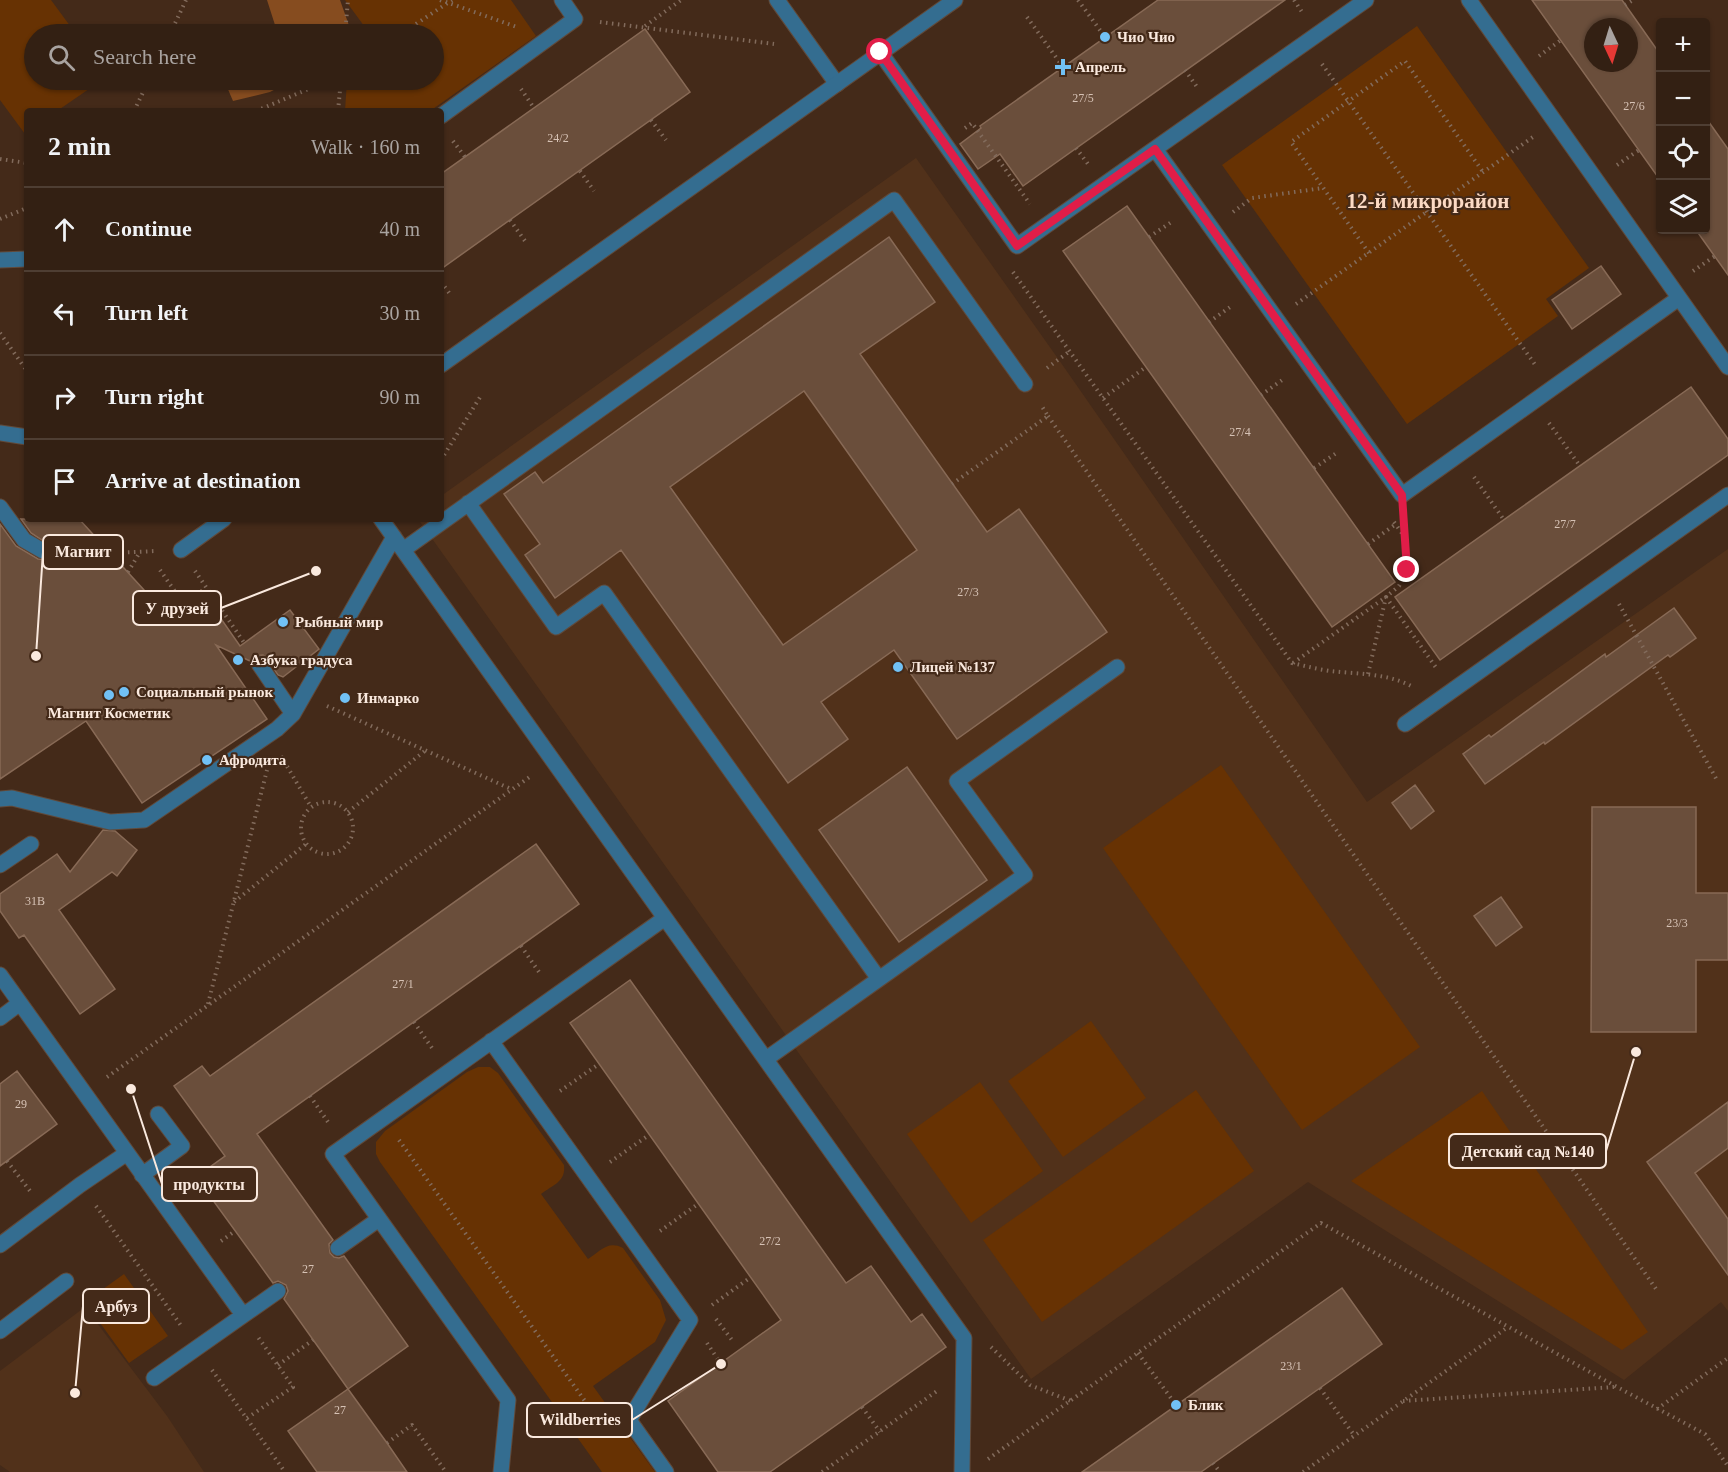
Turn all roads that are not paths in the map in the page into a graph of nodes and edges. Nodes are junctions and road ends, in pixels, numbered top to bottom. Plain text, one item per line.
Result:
1 (562, 0) edge
2 (777, 0) edge
3 (955, 0) edge
4 (1366, 0) edge
5 (1468, 0) edge
6 (880, 52) junction
7 (837, 84) junction
8 (444, 114) edge
9 (1155, 149) junction
10 (24, 259) edge
11 (0, 260) edge
12 (1679, 298) junction
13 (444, 363) edge
14 (1728, 367) edge
15 (1025, 384) road end
16 (0, 433) edge
17 (24, 437) edge
18 (1728, 495) edge
19 (468, 503) junction
20 (0, 507) edge
21 (444, 517) edge
22 (220, 522) edge
23 (383, 522) edge
24 (435, 522) edge
25 (399, 543) junction
26 (181, 550) road end
27 (43, 551) road end
28 (259, 664) road end
29 (1117, 667) dead end
30 (294, 714) junction
31 (1405, 724) dead end
32 (0, 799) edge
33 (30, 844) dead end
34 (0, 865) edge
35 (666, 918) junction
36 (0, 975) edge
37 (879, 979) junction
38 (20, 1003) junction
39 (0, 1018) edge
40 (491, 1041) junction
41 (766, 1059) junction
42 (158, 1114) dead end
43 (127, 1153) junction
44 (142, 1175) junction
45 (379, 1219) junction
46 (0, 1245) edge
47 (338, 1248) dead end
48 (66, 1281) dead end
49 (278, 1291) dead end
50 (243, 1316) junction
51 (0, 1331) edge
52 (154, 1378) dead end
53 (501, 1472) edge
54 (666, 1472) edge
55 (962, 1472) edge

1 - 8 street
2 - 7 street
3 - 6 street
4 - 9 street
5 - 12 street
6 - 7 street
6 - 9 street
7 - 13 street
9 - 12 street
10 - 11 street
12 - 14 street
15 - 19 street
16 - 17 street
18 - 31 street
19 - 21 street
19 - 37 street
20 - 27 street
22 - 26 street
23 - 25 street
24 - 25 street
25 - 30 street
25 - 35 street
28 - 30 street
29 - 37 street
30 - 32 street
33 - 34 street
35 - 40 street
35 - 41 street
36 - 38 street
37 - 41 street
38 - 39 street
38 - 43 street
40 - 45 street
40 - 54 street
41 - 55 street
42 - 44 street
43 - 44 street
43 - 46 street
44 - 50 street
45 - 47 street
45 - 53 street
48 - 51 street
49 - 50 street
50 - 52 street

